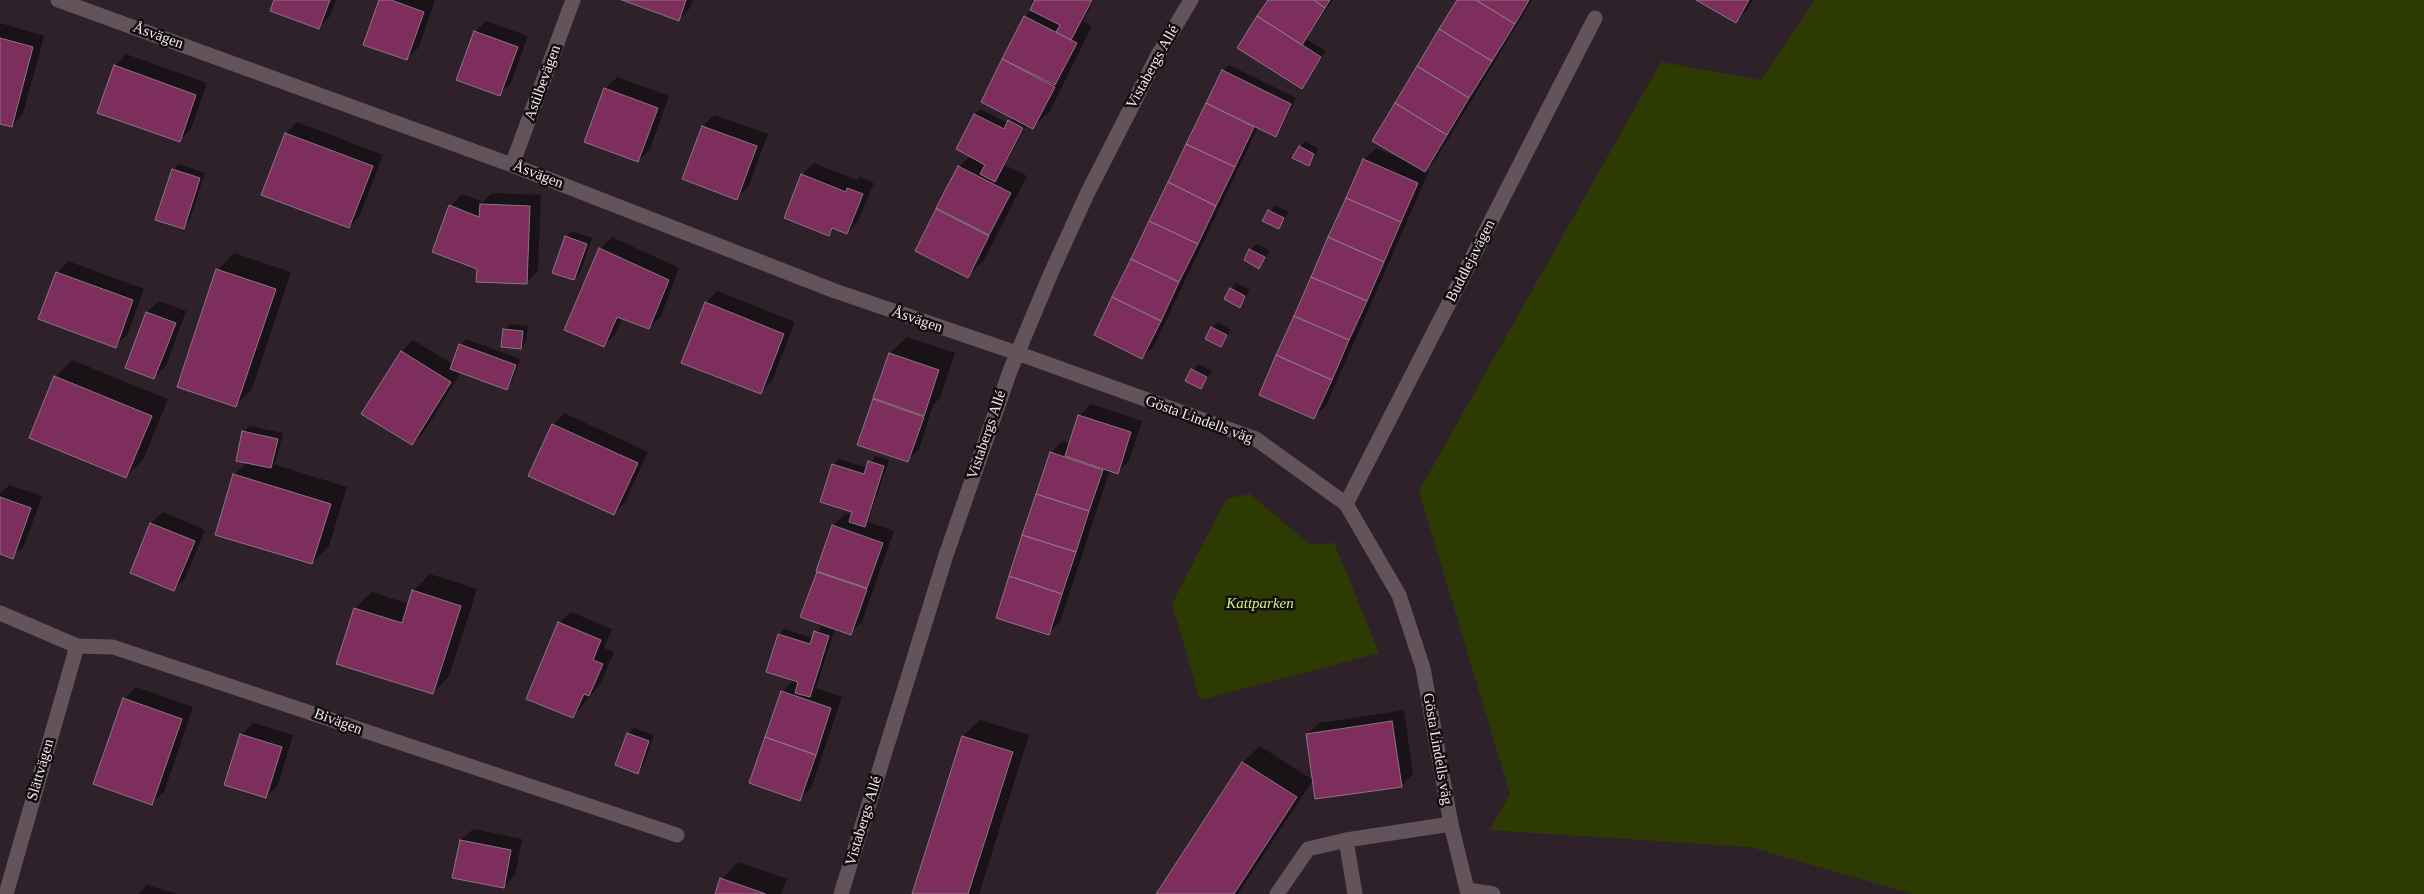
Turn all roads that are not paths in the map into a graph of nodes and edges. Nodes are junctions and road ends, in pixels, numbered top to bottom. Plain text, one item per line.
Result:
1 (58, 0) edge
2 (573, 0) edge
3 (1190, 0) edge
4 (1595, 18) dead end
5 (512, 165) junction
6 (1017, 353) junction
7 (1346, 504) junction
8 (0, 612) edge
9 (76, 646) junction
10 (1451, 824) junction
11 (677, 835) dead end
12 (1346, 840) junction
13 (1468, 892) edge
14 (6, 894) edge
15 (841, 894) edge
16 (1277, 894) edge
17 (1355, 894) edge
18 (1493, 894) edge

1 - 5 street, Åsvägen
2 - 5 street, Astilbevägen
3 - 6 street, Vistabergs Allé
4 - 7 street, Buddlejavägen
5 - 6 street, Åsvägen
6 - 7 street, Gösta Lindells väg
6 - 15 street, Vistabergs Allé
7 - 10 street, Gösta Lindells väg
8 - 9 street, Bivägen
9 - 11 street, Bivägen
9 - 14 street, Slättvägen
10 - 12 street
10 - 13 street, Gösta Lindells väg
12 - 16 street
12 - 17 street
13 - 18 street

